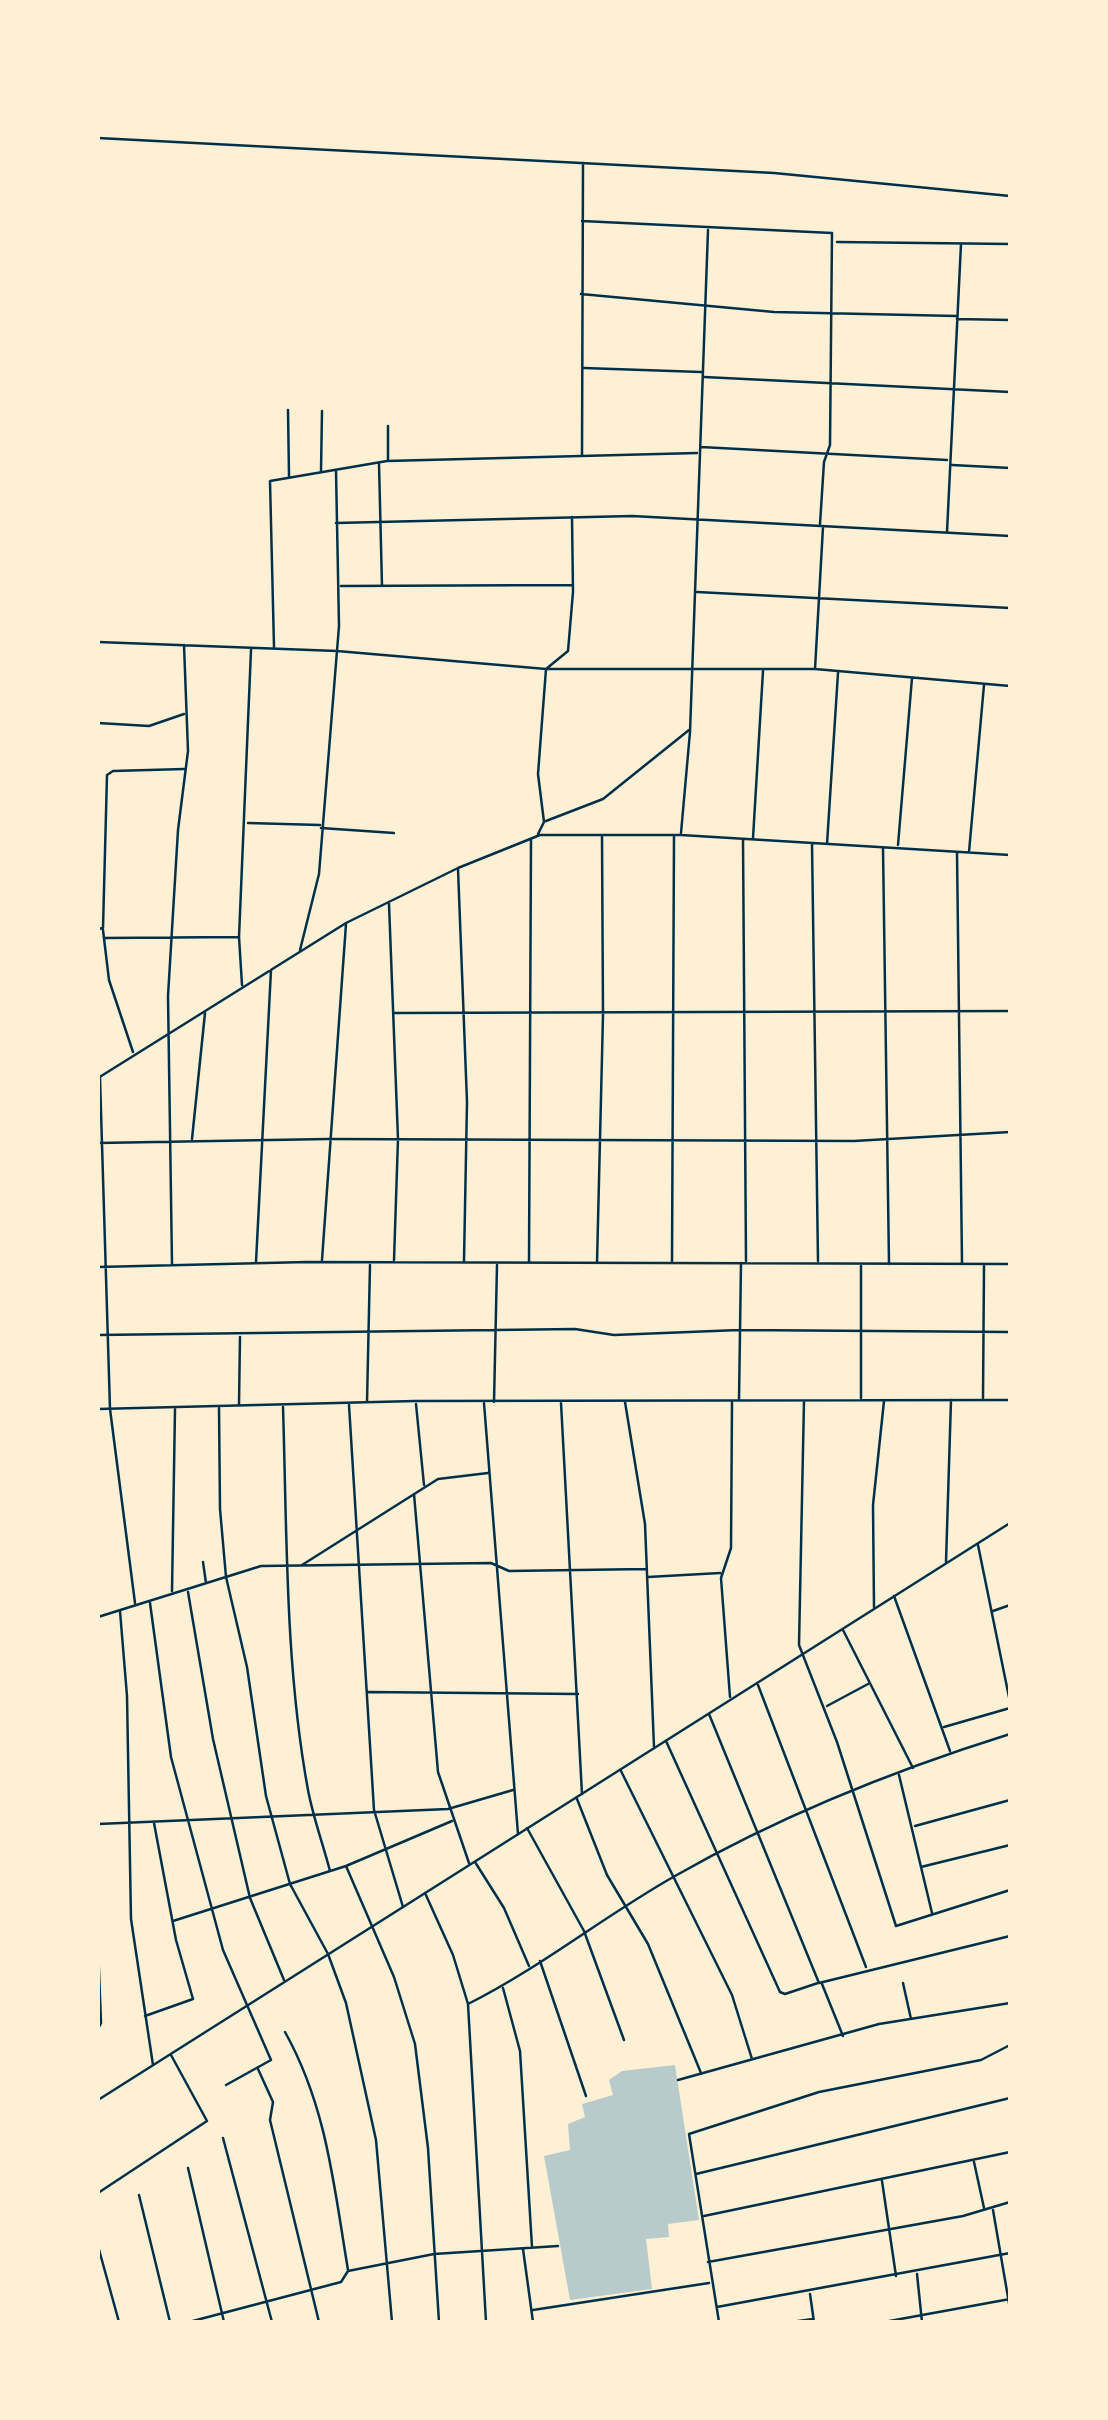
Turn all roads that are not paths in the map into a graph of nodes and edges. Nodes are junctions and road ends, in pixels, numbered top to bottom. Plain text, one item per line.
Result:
1 (98, 138) edge
2 (582, 162) junction
3 (1010, 196) edge
4 (582, 221) junction
5 (708, 230) junction
6 (835, 242) junction
7 (961, 244) junction
8 (1010, 244) edge
9 (581, 294) junction
10 (705, 304) junction
11 (834, 310) junction
12 (956, 317) junction
13 (1010, 320) edge
14 (581, 368) junction
15 (702, 375) junction
16 (830, 383) junction
17 (950, 390) junction
18 (1010, 392) edge
19 (288, 410) dead end
20 (322, 412) dead end
21 (388, 426) dead end
22 (699, 447) junction
23 (699, 453) junction
24 (829, 454) junction
25 (582, 456) junction
26 (388, 461) junction
27 (380, 462) junction
28 (949, 462) junction
29 (1010, 468) edge
30 (336, 470) junction
31 (320, 472) junction
32 (289, 478) junction
33 (572, 518) junction
34 (696, 519) junction
35 (336, 523) junction
36 (380, 524) junction
37 (822, 525) junction
38 (947, 534) junction
39 (1010, 536) edge
40 (573, 585) junction
41 (339, 586) junction
42 (382, 586) junction
43 (696, 592) junction
44 (818, 598) junction
45 (1010, 608) edge
46 (98, 642) edge
47 (184, 645) junction
48 (251, 648) junction
49 (274, 649) junction
50 (337, 651) junction
51 (692, 668) junction
52 (763, 668) junction
53 (546, 669) junction
54 (816, 669) junction
55 (838, 672) junction
56 (912, 677) junction
57 (984, 684) junction
58 (1010, 686) edge
59 (184, 714) junction
60 (98, 722) edge
61 (690, 729) junction
62 (186, 769) junction
63 (544, 822) junction
64 (247, 823) junction
65 (321, 826) junction
66 (394, 834) dead end
67 (602, 834) junction
68 (674, 835) junction
69 (680, 835) junction
70 (538, 836) junction
71 (531, 838) junction
72 (743, 838) junction
73 (753, 840) junction
74 (812, 843) junction
75 (827, 844) junction
76 (883, 846) junction
77 (898, 847) junction
78 (957, 851) junction
79 (969, 852) junction
80 (1010, 855) edge
81 (458, 868) junction
82 (389, 902) junction
83 (346, 923) junction
84 (100, 928) edge
85 (239, 937) junction
86 (104, 938) junction
87 (170, 939) junction
88 (300, 952) junction
89 (272, 968) junction
90 (242, 987) junction
91 (205, 1011) junction
92 (1010, 1011) edge
93 (888, 1012) junction
94 (960, 1012) junction
95 (395, 1013) junction
96 (464, 1013) junction
97 (744, 1013) junction
98 (814, 1013) junction
99 (672, 1014) junction
100 (532, 1015) junction
101 (604, 1015) junction
102 (169, 1032) junction
103 (134, 1054) junction
104 (99, 1077) edge
105 (1010, 1132) edge
106 (961, 1133) junction
107 (531, 1138) junction
108 (888, 1138) junction
109 (262, 1139) junction
110 (328, 1139) junction
111 (398, 1139) junction
112 (466, 1139) junction
113 (746, 1139) junction
114 (170, 1140) junction
115 (192, 1140) junction
116 (674, 1140) junction
117 (818, 1140) junction
118 (600, 1141) junction
119 (100, 1143) edge
120 (322, 1262) junction
121 (370, 1262) junction
122 (394, 1262) junction
123 (672, 1262) junction
124 (743, 1262) junction
125 (256, 1263) junction
126 (464, 1263) junction
127 (529, 1263) junction
128 (818, 1263) junction
129 (861, 1263) junction
130 (962, 1263) junction
131 (984, 1263) junction
132 (497, 1264) junction
133 (597, 1264) junction
134 (889, 1264) junction
135 (1010, 1264) edge
136 (108, 1266) junction
137 (172, 1266) junction
138 (98, 1267) edge
139 (739, 1330) junction
140 (370, 1331) junction
141 (862, 1331) junction
142 (494, 1332) junction
143 (983, 1332) junction
144 (1010, 1332) edge
145 (109, 1334) junction
146 (98, 1335) edge
147 (240, 1335) junction
148 (952, 1398) junction
149 (884, 1399) junction
150 (983, 1399) junction
151 (861, 1400) junction
152 (1010, 1400) edge
153 (416, 1401) junction
154 (625, 1401) junction
155 (732, 1401) junction
156 (739, 1401) junction
157 (804, 1401) junction
158 (484, 1402) junction
159 (494, 1402) junction
160 (561, 1402) junction
161 (349, 1403) junction
162 (367, 1403) junction
163 (283, 1406) junction
164 (239, 1407) junction
165 (176, 1408) junction
166 (219, 1408) junction
167 (98, 1409) edge
168 (110, 1409) junction
169 (489, 1473) junction
170 (424, 1487) junction
171 (414, 1494) junction
172 (1010, 1523) edge
173 (355, 1529) junction
174 (977, 1544) junction
175 (203, 1562) dead end
176 (946, 1562) junction
177 (288, 1564) junction
178 (302, 1564) junction
179 (421, 1564) junction
180 (497, 1565) junction
181 (358, 1568) junction
182 (646, 1569) junction
183 (570, 1570) junction
184 (723, 1572) junction
185 (226, 1577) junction
186 (647, 1578) junction
187 (206, 1584) junction
188 (188, 1590) junction
189 (172, 1594) junction
190 (894, 1596) junction
191 (150, 1602) junction
192 (135, 1605) junction
193 (1010, 1605) edge
194 (874, 1608) junction
195 (120, 1610) junction
196 (993, 1611) junction
197 (98, 1617) edge
198 (842, 1628) junction
199 (1010, 1652) edge
200 (802, 1654) junction
201 (1001, 1654) junction
202 (756, 1682) junction
203 (870, 1683) junction
204 (432, 1691) junction
205 (366, 1692) junction
206 (504, 1694) junction
207 (579, 1694) junction
208 (730, 1699) junction
209 (1010, 1705) edge
210 (824, 1707) junction
211 (708, 1712) junction
212 (943, 1728) junction
213 (1010, 1734) edge
214 (666, 1740) junction
215 (654, 1747) junction
216 (950, 1753) junction
217 (913, 1768) junction
218 (620, 1770) junction
219 (899, 1774) junction
220 (513, 1790) junction
221 (854, 1792) junction
222 (582, 1794) junction
223 (576, 1798) junction
224 (1010, 1800) edge
225 (448, 1809) junction
226 (374, 1810) junction
227 (808, 1810) junction
228 (314, 1813) junction
229 (270, 1815) junction
230 (234, 1818) junction
231 (191, 1819) junction
232 (452, 1821) junction
233 (154, 1822) junction
234 (129, 1823) junction
235 (98, 1824) edge
236 (914, 1826) junction
237 (527, 1828) junction
238 (757, 1832) junction
239 (518, 1834) junction
240 (1010, 1845) edge
241 (384, 1850) junction
242 (718, 1852) junction
243 (472, 1863) junction
244 (346, 1866) junction
245 (922, 1867) junction
246 (330, 1871) junction
247 (672, 1878) junction
248 (290, 1884) junction
249 (1010, 1890) edge
250 (425, 1893) junction
251 (250, 1898) junction
252 (628, 1905) junction
253 (403, 1908) junction
254 (213, 1910) junction
255 (932, 1914) junction
256 (173, 1921) junction
257 (373, 1926) junction
258 (584, 1931) junction
259 (1010, 1936) edge
260 (98, 1946) edge
261 (328, 1954) junction
262 (540, 1961) junction
263 (529, 1967) junction
264 (867, 1968) junction
265 (284, 1981) junction
266 (820, 1983) junction
267 (903, 1983) dead end
268 (502, 1986) junction
269 (1010, 2003) edge
270 (468, 2004) junction
271 (247, 2005) junction
272 (144, 2016) junction
273 (911, 2020) junction
274 (98, 2029) edge
275 (285, 2032) dead end
276 (843, 2036) junction
277 (624, 2040) dead end
278 (1010, 2045) edge
279 (170, 2054) junction
280 (753, 2060) junction
281 (153, 2065) junction
282 (257, 2068) junction
283 (702, 2075) junction
284 (678, 2080) dead end
285 (226, 2085) dead end
286 (586, 2096) dead end
287 (1010, 2098) edge
288 (98, 2100) edge
289 (224, 2138) dead end
290 (1010, 2152) edge
291 (974, 2161) junction
292 (188, 2168) dead end
293 (694, 2174) junction
294 (882, 2180) junction
295 (98, 2193) edge
296 (140, 2195) dead end
297 (1010, 2202) edge
298 (993, 2208) junction
299 (984, 2210) junction
300 (701, 2216) junction
301 (889, 2230) junction
302 (98, 2246) edge
303 (558, 2246) dead end
304 (522, 2248) junction
305 (532, 2248) junction
306 (482, 2250) junction
307 (1010, 2253) edge
308 (434, 2254) junction
309 (999, 2256) junction
310 (387, 2261) junction
311 (708, 2262) junction
312 (348, 2272) junction
313 (916, 2273) junction
314 (896, 2276) junction
315 (711, 2283) junction
316 (309, 2288) junction
317 (810, 2292) junction
318 (1009, 2299) edge
319 (264, 2301) junction
320 (716, 2308) junction
321 (1010, 2309) edge
322 (532, 2310) junction
323 (222, 2314) junction
324 (921, 2316) junction
325 (814, 2321) edge
326 (120, 2322) edge
327 (170, 2322) edge
328 (189, 2322) edge
329 (224, 2322) edge
330 (272, 2322) edge
331 (319, 2322) edge
332 (392, 2322) edge
333 (439, 2322) edge
334 (486, 2322) edge
335 (533, 2322) edge
336 (719, 2322) edge
337 (791, 2322) edge
338 (884, 2322) edge
339 (922, 2322) edge

1 - 2 street
2 - 3 street
2 - 4 street
4 - 5 street
4 - 9 street
5 - 6 street
5 - 10 street
6 - 7 street
6 - 11 street
7 - 8 street
7 - 12 street
9 - 10 street
9 - 14 street
10 - 11 street
10 - 15 street
11 - 12 street
11 - 16 street
12 - 13 street
12 - 17 street
14 - 15 street
14 - 25 street
15 - 16 street
15 - 22 street
16 - 17 street
16 - 24 street
17 - 18 street
17 - 28 street
19 - 32 street
20 - 31 street
21 - 26 street
22 - 23 street
22 - 24 street
23 - 25 street
23 - 34 street
24 - 28 street
24 - 37 street
25 - 26 street
26 - 27 street
27 - 30 street
27 - 36 street
28 - 29 street
28 - 38 street
30 - 31 street
30 - 35 street
31 - 32 street
32 - 49 street
33 - 34 street
33 - 36 street
33 - 40 street
34 - 37 street
34 - 43 street
35 - 36 street
35 - 41 street
36 - 42 street
37 - 38 street
37 - 44 street
38 - 39 street
40 - 42 street
40 - 53 street
41 - 42 street
41 - 50 street
43 - 44 street
43 - 51 street
44 - 45 street
44 - 54 street
46 - 47 street
47 - 48 street
47 - 59 street
48 - 49 street
48 - 64 street
49 - 50 street
50 - 53 street
50 - 65 street
51 - 52 street
51 - 53 street
51 - 61 street
52 - 54 street
52 - 73 street
53 - 63 street
54 - 55 street
55 - 56 street
55 - 75 street
56 - 57 street
56 - 77 street
57 - 58 street
57 - 79 street
59 - 60 street
59 - 62 street
61 - 63 street
61 - 69 street
62 - 84 street
62 - 87 street
63 - 70 street
64 - 65 street
64 - 85 street
65 - 66 street
65 - 88 street
67 - 68 street
67 - 70 street
67 - 101 street
68 - 69 street
68 - 99 street
69 - 72 street
70 - 71 street
71 - 81 street
71 - 100 street
72 - 73 street
72 - 97 street
73 - 74 street
74 - 75 street
74 - 98 street
75 - 76 street
76 - 77 street
76 - 93 street
77 - 78 street
78 - 79 street
78 - 94 street
79 - 80 street
81 - 82 street
81 - 96 street
82 - 83 street
82 - 95 street
83 - 88 street
83 - 110 street
84 - 86 street
85 - 87 street
85 - 90 street
86 - 87 street
86 - 103 street
87 - 102 street
88 - 89 street
89 - 90 street
89 - 109 street
90 - 91 street
91 - 102 street
91 - 115 street
92 - 94 street
93 - 94 street
93 - 98 street
93 - 108 street
94 - 106 street
95 - 96 street
95 - 111 street
96 - 100 street
96 - 112 street
97 - 98 street
97 - 99 street
97 - 113 street
98 - 117 street
99 - 101 street
99 - 116 street
100 - 101 street
100 - 107 street
101 - 118 street
102 - 103 street
102 - 114 street
103 - 104 street
104 - 119 street
105 - 106 street
106 - 108 street
106 - 130 street
107 - 112 street
107 - 118 street
107 - 127 street
108 - 117 street
108 - 134 street
109 - 110 street
109 - 115 street
109 - 125 street
110 - 111 street
110 - 120 street
111 - 112 street
111 - 122 street
112 - 126 street
113 - 116 street
113 - 117 street
113 - 124 street
114 - 115 street
114 - 119 street
114 - 137 street
116 - 118 street
116 - 123 street
117 - 128 street
118 - 133 street
119 - 136 street
120 - 121 street
120 - 125 street
121 - 122 street
121 - 140 street
122 - 126 street
123 - 124 street
123 - 133 street
124 - 128 street
124 - 139 street
125 - 137 street
126 - 132 street
127 - 132 street
127 - 133 street
128 - 129 street
129 - 134 street
129 - 141 street
130 - 131 street
130 - 134 street
131 - 135 street
131 - 143 street
132 - 142 street
136 - 137 street
136 - 138 street
136 - 145 street
139 - 141 street
139 - 142 street
139 - 156 street
140 - 142 street
140 - 147 street
140 - 162 street
141 - 143 street
141 - 151 street
142 - 159 street
143 - 144 street
143 - 150 street
145 - 146 street
145 - 147 street
145 - 168 street
147 - 164 street
148 - 149 street
148 - 150 street
148 - 176 street
149 - 151 street
149 - 194 street
150 - 152 street
151 - 157 street
153 - 158 street
153 - 162 street
153 - 170 street
154 - 155 street
154 - 160 street
154 - 182 street
155 - 156 street
155 - 184 street
156 - 157 street
157 - 200 street
158 - 159 street
158 - 169 street
159 - 160 street
160 - 183 street
161 - 162 street
161 - 163 street
161 - 173 street
163 - 164 street
163 - 177 street
164 - 166 street
165 - 166 street
165 - 168 street
165 - 189 street
166 - 185 street
167 - 168 street
168 - 192 street
169 - 170 street
169 - 180 street
170 - 171 street
171 - 173 street
171 - 179 street
172 - 174 street
173 - 178 street
173 - 181 street
174 - 176 street
174 - 196 street
175 - 187 street
176 - 190 street
177 - 178 street
177 - 185 street
177 - 228 street
178 - 181 street
179 - 180 street
179 - 181 street
179 - 204 street
180 - 183 street
180 - 206 street
181 - 205 street
182 - 183 street
182 - 186 street
183 - 207 street
184 - 186 street
184 - 208 street
185 - 187 street
185 - 229 street
186 - 215 street
187 - 188 street
188 - 189 street
188 - 230 street
189 - 191 street
190 - 194 street
190 - 212 street
191 - 192 street
191 - 231 street
192 - 195 street
193 - 196 street
194 - 198 street
195 - 197 street
195 - 234 street
196 - 201 street
198 - 200 street
198 - 203 street
199 - 201 street
200 - 202 street
200 - 210 street
201 - 209 street
202 - 208 street
202 - 227 street
203 - 210 street
203 - 217 street
204 - 205 street
204 - 206 street
204 - 225 street
205 - 226 street
206 - 207 street
206 - 220 street
207 - 222 street
208 - 211 street
209 - 212 street
210 - 221 street
211 - 214 street
211 - 238 street
212 - 216 street
213 - 216 street
214 - 215 street
214 - 242 street
215 - 218 street
216 - 217 street
217 - 219 street
218 - 222 street
218 - 247 street
219 - 221 street
219 - 236 street
220 - 225 street
220 - 239 street
221 - 227 street
221 - 255 street
222 - 223 street
223 - 237 street
223 - 252 street
224 - 236 street
225 - 226 street
225 - 232 street
226 - 228 street
226 - 241 street
227 - 238 street
227 - 264 street
228 - 229 street
228 - 246 street
229 - 230 street
229 - 248 street
230 - 231 street
230 - 251 street
231 - 233 street
231 - 254 street
232 - 241 street
232 - 243 street
233 - 234 street
233 - 256 street
234 - 235 street
234 - 272 street
236 - 245 street
237 - 239 street
237 - 258 street
238 - 242 street
238 - 266 street
239 - 243 street
240 - 245 street
241 - 244 street
241 - 253 street
242 - 247 street
242 - 266 street
243 - 250 street
243 - 263 street
244 - 246 street
244 - 257 street
245 - 255 street
246 - 248 street
247 - 252 street
247 - 280 street
248 - 251 street
248 - 261 street
249 - 255 street
250 - 253 street
250 - 270 street
251 - 254 street
251 - 265 street
252 - 258 street
252 - 283 street
253 - 257 street
254 - 256 street
254 - 271 street
256 - 272 street
257 - 261 street
257 - 308 street
258 - 262 street
258 - 277 street
259 - 264 street
260 - 274 street
261 - 265 street
261 - 310 street
262 - 263 street
262 - 286 street
263 - 268 street
264 - 266 street
265 - 271 street
266 - 276 street
267 - 273 street
268 - 270 street
268 - 305 street
269 - 273 street
270 - 306 street
271 - 279 street
271 - 282 street
272 - 281 street
273 - 276 street
275 - 312 street
276 - 280 street
278 - 293 street
279 - 281 street
279 - 295 street
280 - 283 street
281 - 288 street
282 - 285 street
282 - 316 street
283 - 284 street
287 - 293 street
289 - 319 street
290 - 291 street
291 - 294 street
291 - 299 street
292 - 323 street
293 - 300 street
294 - 300 street
294 - 301 street
296 - 327 street
297 - 298 street
298 - 299 street
298 - 309 street
299 - 301 street
300 - 311 street
301 - 311 street
301 - 314 street
302 - 326 street
303 - 305 street
304 - 305 street
304 - 306 street
304 - 322 street
306 - 308 street
306 - 334 street
307 - 309 street
308 - 310 street
308 - 333 street
309 - 313 street
309 - 318 street
310 - 312 street
310 - 332 street
311 - 315 street
312 - 316 street
313 - 314 street
313 - 324 street
314 - 317 street
315 - 320 street
315 - 322 street
316 - 319 street
316 - 331 street
317 - 320 street
317 - 325 street
318 - 321 street
318 - 324 street
319 - 323 street
319 - 330 street
320 - 336 street
322 - 335 street
323 - 328 street
323 - 329 street
324 - 338 street
324 - 339 street
325 - 337 street

